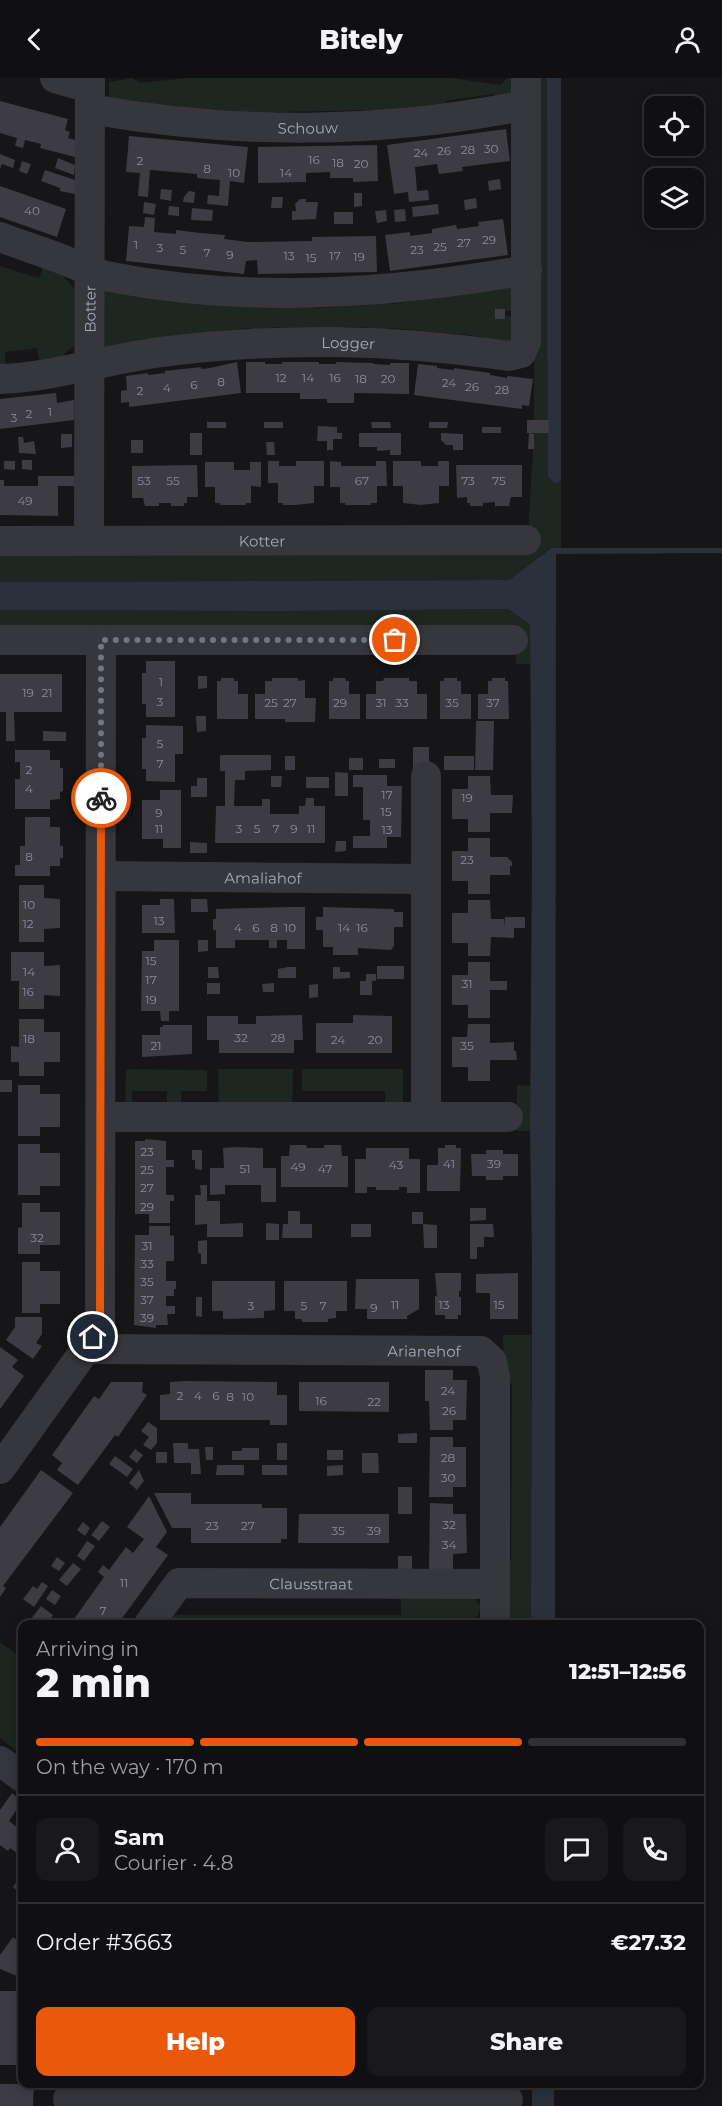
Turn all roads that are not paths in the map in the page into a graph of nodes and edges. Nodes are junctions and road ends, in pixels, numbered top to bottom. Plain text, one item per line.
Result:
1 (55, 78) edge
2 (526, 91) edge
3 (90, 92) edge
4 (527, 184) joint
5 (0, 237) edge
6 (89, 270) junction
7 (527, 270) junction
8 (89, 365) junction
9 (0, 378) edge
10 (89, 540) junction
11 (526, 540) dead end
12 (0, 541) edge
13 (0, 640) edge
14 (101, 640) junction
15 (513, 640) dead end
16 (426, 776) dead end
17 (101, 876) junction
18 (426, 879) junction
19 (101, 1117) junction
20 (426, 1117) junction
21 (508, 1117) dead end
22 (86, 1349) junction
23 (0, 1470) edge
24 (495, 1584) junction
25 (152, 1620) edge
26 (495, 1620) edge
27 (0, 1761) edge
28 (18, 1774) edge
29 (68, 2096) edge
30 (508, 2100) dead end

1 - 3 street, Schouw
2 - 3 street, Schouw
2 - 4 street, Schouw
3 - 6 street, Botter
4 - 7 street, Logger
5 - 6 street
6 - 7 street
6 - 8 street, Botter
7 - 8 street, Logger
8 - 9 street
8 - 10 street, Botter
10 - 11 street, Kotter
10 - 12 street, Kotter
13 - 14 street
14 - 15 street
14 - 17 street
16 - 18 street
17 - 18 street, Amaliahof
17 - 19 street
18 - 20 street
19 - 20 street
19 - 22 street
20 - 21 street
22 - 23 street
22 - 24 street, Arianehof
24 - 25 street, Clausstraat
24 - 26 street, Arianehof
27 - 28 street
29 - 30 street

